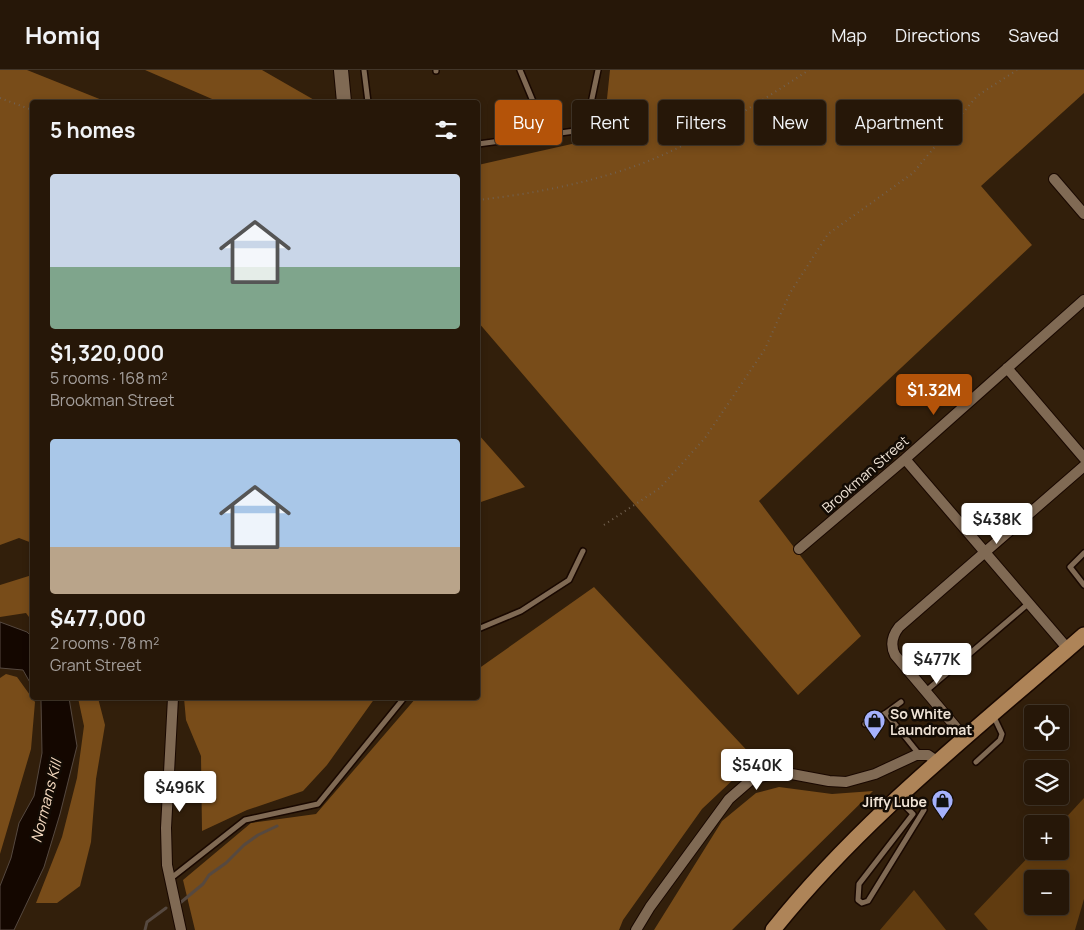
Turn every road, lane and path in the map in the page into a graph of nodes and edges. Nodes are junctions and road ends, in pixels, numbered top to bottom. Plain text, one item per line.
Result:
1 (341, 70) edge
2 (364, 70) edge
3 (520, 70) edge
4 (598, 70) edge
5 (809, 70) edge
6 (1016, 70) edge
7 (0, 98) edge
8 (344, 100) edge
9 (368, 100) edge
10 (532, 100) edge
11 (30, 109) edge
12 (562, 133) edge
13 (495, 142) edge
14 (480, 144) edge
15 (1054, 178) dead end
16 (480, 200) edge
17 (1084, 214) edge
18 (1084, 300) edge
19 (1007, 368) junction
20 (1084, 458) edge
21 (905, 459) junction
22 (1084, 466) edge
23 (604, 525) dead end
24 (799, 549) dead end
25 (583, 551) dead end
26 (985, 551) junction
27 (1084, 553) edge
28 (1084, 585) edge
29 (1029, 603) junction
30 (480, 628) edge
31 (1084, 635) edge
32 (1068, 648) junction
33 (926, 691) junction
34 (173, 700) edge
35 (402, 700) edge
36 (901, 702) dead end
37 (886, 713) junction
38 (992, 715) junction
39 (865, 724) dead end
40 (966, 738) junction
41 (920, 754) junction
42 (938, 762) junction
43 (976, 762) dead end
44 (897, 798) junction
45 (924, 810) dead end
46 (170, 879) junction
47 (181, 930) edge
48 (636, 930) edge
49 (773, 930) edge

1 - 8 street
2 - 9 lane
3 - 10 lane
4 - 12 lane
5 - 16 path
6 - 23 path
7 - 11 path
13 - 14 lane
15 - 17 street
18 - 19 street, Brookman Street
19 - 20 street
19 - 21 street, Brookman Street
21 - 24 street, Brookman Street
21 - 26 street
22 - 26 street
25 - 30 lane
26 - 29 street
26 - 33 street
27 - 28 lane
29 - 32 street
29 - 33 lane
31 - 32 main road
32 - 38 main road
33 - 40 street
34 - 46 street
35 - 46 lane
36 - 37 lane
37 - 39 lane
37 - 41 lane
38 - 40 main road
38 - 43 lane
40 - 42 main road
41 - 42 street
41 - 48 street
42 - 44 main road
44 - 45 lane
44 - 49 main road
46 - 47 street

